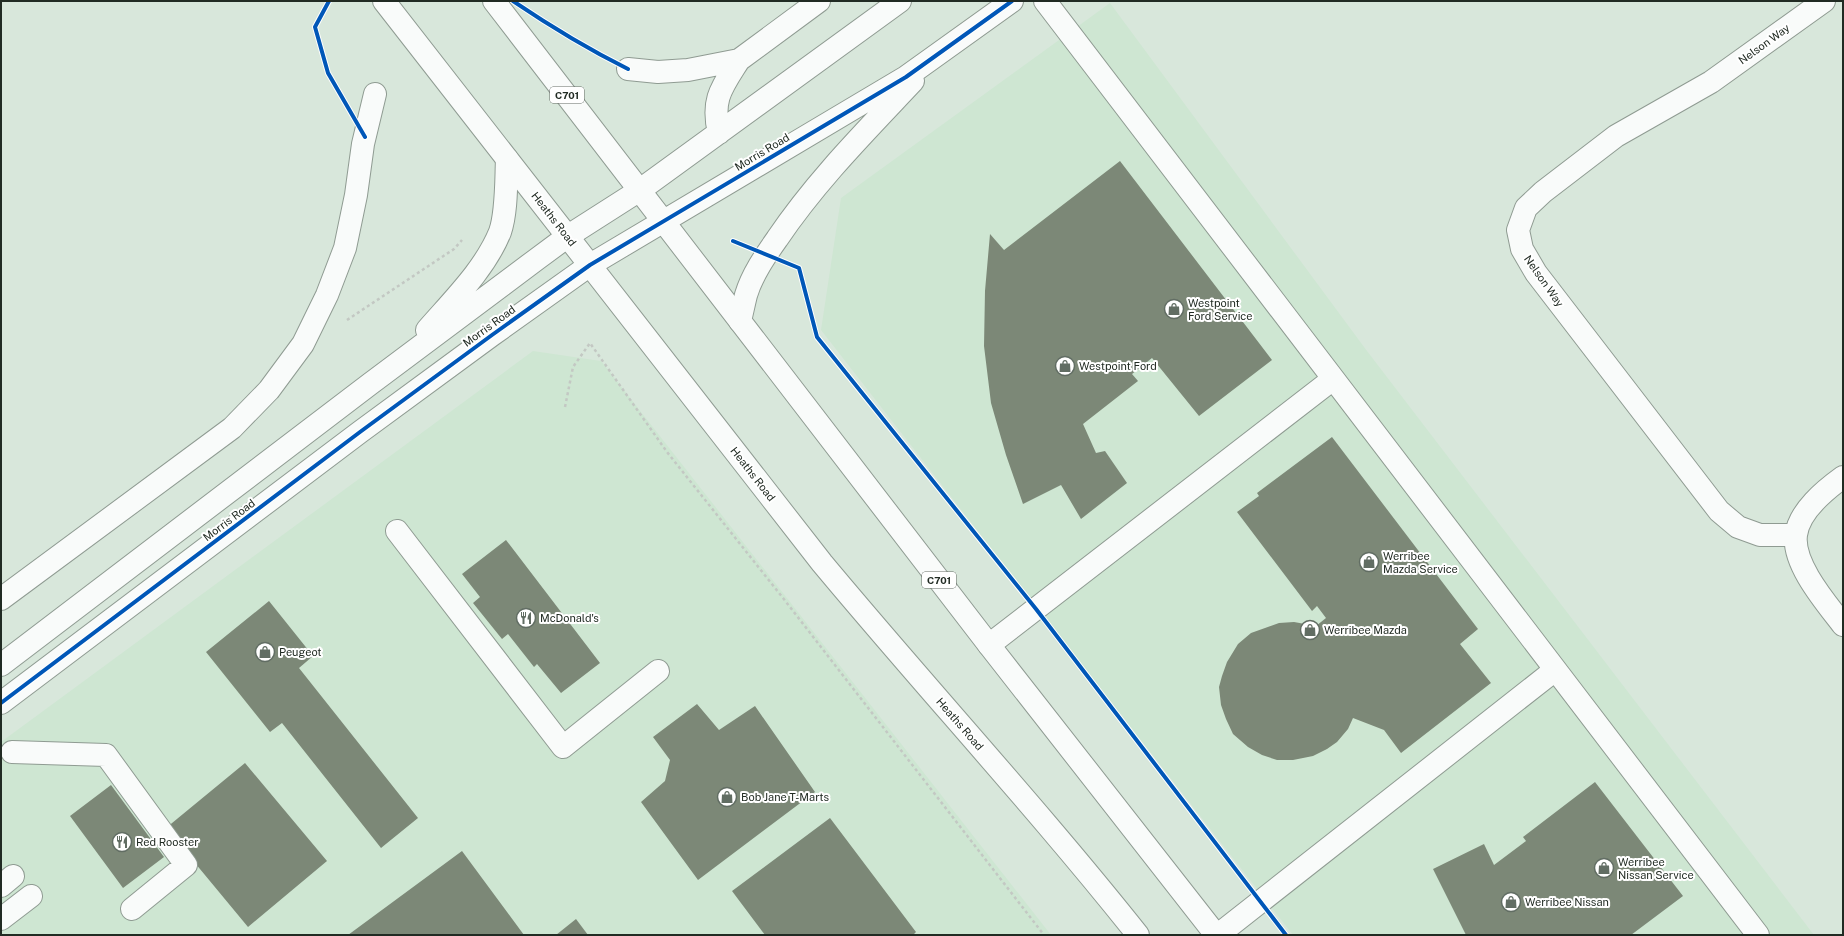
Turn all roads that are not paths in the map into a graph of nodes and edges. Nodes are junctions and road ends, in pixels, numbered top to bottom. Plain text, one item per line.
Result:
1 (384, 1) edge
2 (494, 1) edge
3 (819, 1) edge
4 (900, 1) edge
5 (1012, 1) edge
6 (1045, 1) edge
7 (1824, 1) edge
8 (936, 56) junction
9 (739, 60) junction
10 (628, 68) dead end
11 (375, 94) dead end
12 (719, 133) junction
13 (507, 159) junction
14 (640, 190) junction
15 (665, 222) junction
16 (568, 236) junction
17 (590, 266) junction
18 (740, 322) junction
19 (404, 358) junction
20 (1333, 378) junction
21 (1843, 477) edge
22 (397, 531) dead end
23 (1796, 535) junction
24 (1, 599) edge
25 (1843, 625) edge
26 (989, 645) junction
27 (1, 665) edge
28 (1555, 670) junction
29 (658, 671) dead end
30 (1, 703) edge
31 (12, 752) dead end
32 (30, 896) dead end
33 (132, 909) dead end
34 (1, 919) edge
35 (1138, 935) edge
36 (1217, 935) edge
37 (1758, 935) edge

1 - 13 street, Heaths Road
2 - 14 street, C701
3 - 9 street
4 - 12 street, Morris Road
5 - 8 street, Morris Road
6 - 20 street
7 - 23 street, Nelson Way
8 - 15 street, Morris Road
8 - 18 street
9 - 10 street
9 - 12 street
11 - 24 street
12 - 14 street, Morris Road
13 - 16 street, Heaths Road
13 - 19 street
14 - 15 street, C701
14 - 16 street, Morris Road
15 - 17 street, Morris Road
15 - 18 street, C701
16 - 17 street, Heaths Road
16 - 19 street, Morris Road
17 - 30 street, Morris Road
17 - 35 street, Heaths Road
18 - 26 street, C701
19 - 27 street, Morris Road
20 - 26 street
20 - 28 street
21 - 23 street
22 - 29 street
23 - 25 street
26 - 36 street, C701
28 - 36 street
28 - 37 street
31 - 33 street
32 - 34 street

